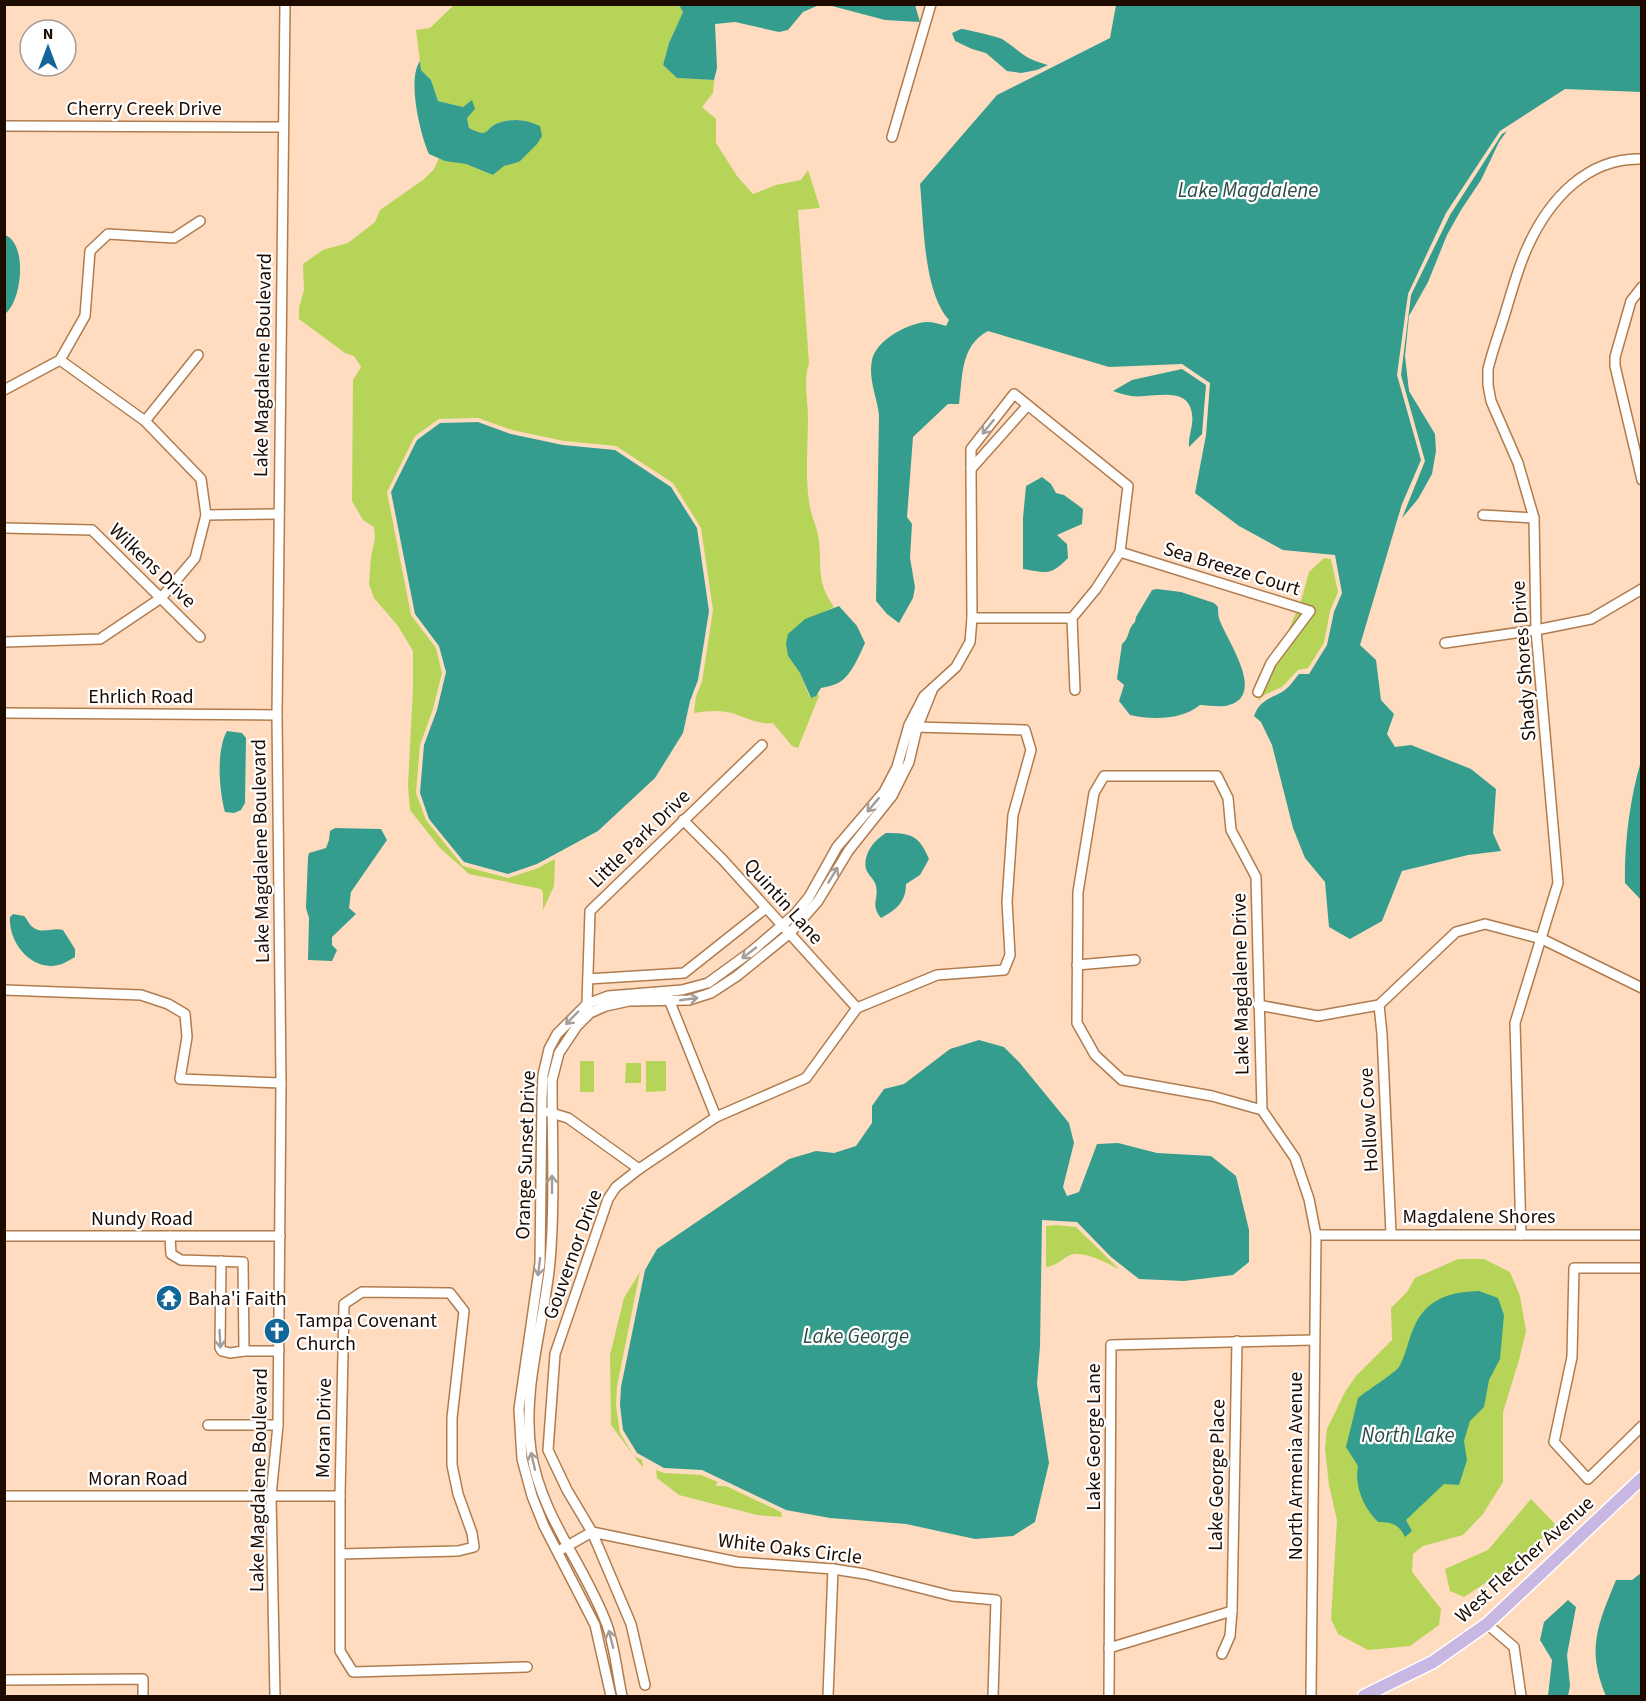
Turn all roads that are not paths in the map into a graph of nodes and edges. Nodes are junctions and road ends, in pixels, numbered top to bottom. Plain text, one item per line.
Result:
1 (285, 4) edge
2 (931, 4) edge
3 (4, 126) edge
4 (283, 126) junction
5 (892, 137) dead end
6 (1641, 159) edge
7 (200, 221) dead end
8 (1641, 287) edge
9 (198, 355) dead end
10 (60, 360) junction
11 (4, 390) edge
12 (1028, 405) junction
13 (145, 421) junction
14 (971, 469) junction
15 (1641, 480) edge
16 (279, 514) junction
17 (206, 515) junction
18 (1483, 515) dead end
19 (1534, 518) junction
20 (4, 528) edge
21 (1120, 552) junction
22 (1641, 589) edge
23 (161, 598) junction
24 (972, 618) junction
25 (1072, 618) junction
26 (1536, 630) junction
27 (200, 637) dead end
28 (4, 642) edge
29 (1445, 643) dead end
30 (1075, 690) dead end
31 (1258, 692) dead end
32 (4, 713) edge
33 (276, 715) junction
34 (913, 726) junction
35 (762, 746) dead end
36 (683, 820) junction
37 (766, 908) junction
38 (786, 929) junction
39 (1542, 939) junction
40 (1135, 960) dead end
41 (1077, 965) junction
42 (588, 979) junction
43 (1641, 988) edge
44 (4, 990) edge
45 (668, 996) junction
46 (1258, 1005) junction
47 (1379, 1005) junction
48 (589, 1008) junction
49 (857, 1008) junction
50 (281, 1083) junction
51 (1262, 1110) junction
52 (547, 1112) junction
53 (716, 1117) junction
54 (639, 1169) junction
55 (1391, 1234) junction
56 (1316, 1235) junction
57 (1521, 1235) junction
58 (1641, 1235) edge
59 (4, 1236) edge
60 (170, 1236) junction
61 (280, 1236) junction
62 (221, 1261) junction
63 (1641, 1268) edge
64 (1314, 1340) junction
65 (1237, 1341) junction
66 (531, 1349) junction
67 (244, 1351) junction
68 (279, 1351) junction
69 (555, 1354) junction
70 (208, 1425) dead end
71 (278, 1425) junction
72 (1641, 1426) edge
73 (1641, 1478) edge
74 (4, 1496) edge
75 (271, 1496) junction
76 (340, 1496) junction
77 (592, 1532) junction
78 (562, 1549) junction
79 (340, 1554) junction
80 (833, 1569) junction
81 (1232, 1611) junction
82 (1487, 1624) junction
83 (1109, 1648) junction
84 (1222, 1653) dead end
85 (527, 1667) dead end
86 (4, 1680) edge
87 (645, 1685) dead end
88 (143, 1696) edge
89 (275, 1696) edge
90 (611, 1696) edge
91 (622, 1696) edge
92 (828, 1696) edge
93 (993, 1696) edge
94 (1109, 1696) edge
95 (1311, 1696) edge
96 (1364, 1696) edge
97 (1521, 1696) edge

1 - 4 street, Lake Magdalene Boulevard
2 - 5 street
3 - 4 street, Cherry Creek Drive
4 - 16 street, Lake Magdalene Boulevard
6 - 19 street, Shady Shores Drive
7 - 10 street
8 - 15 street
9 - 13 street
10 - 11 street
10 - 13 street
12 - 14 street
12 -> 14 street, Orange Sunset Drive
12 - 21 street
13 - 17 street
14 - 24 street, Orange Sunset Drive
16 - 17 street
16 - 33 street, Lake Magdalene Boulevard
17 - 23 street
18 - 19 street
19 - 26 street, Shady Shores Drive
20 - 23 street, Wilkens Drive
21 - 25 street
21 - 31 street, Sea Breeze Court
22 - 26 street
23 - 27 street, Wilkens Drive
23 - 28 street
24 - 25 street
24 - 34 street, Orange Sunset Drive
25 - 30 street
26 - 29 street
26 - 39 street, Shady Shores Drive
32 - 33 street, Ehrlich Road
33 - 50 street, Lake Magdalene Boulevard
34 - 38 street, Orange Sunset Drive
34 - 49 street
35 - 36 street, Little Park Drive
36 - 37 street, Quintin Lane
36 - 42 street, Little Park Drive
37 - 38 street, Quintin Lane
37 - 42 street
38 - 45 street, Orange Sunset Drive
38 - 49 street, Quintin Lane
39 - 43 street
39 - 47 street
39 - 57 street, Shady Shores Drive
40 - 41 street
41 - 46 street, Lake Magdalene Drive
41 - 51 street, Lake Magdalene Drive
42 - 48 street, Little Park Drive
44 - 50 street
45 - 48 street, Orange Sunset Drive
45 - 53 street
46 - 47 street
46 - 51 street, Lake Magdalene Drive
47 - 55 street, Hollow Cove
48 - 52 street, Orange Sunset Drive
49 - 53 street, Gouvernor Drive
50 - 61 street, Lake Magdalene Boulevard
51 - 56 street
52 - 54 street
52 - 66 street, Orange Sunset Drive
53 - 54 street, Gouvernor Drive
54 - 69 street, Gouvernor Drive
55 - 56 street, Magdalene Shores
55 - 57 street, Magdalene Shores
56 - 64 street, North Armenia Avenue
57 - 58 street, Magdalene Shores
59 - 60 street, Nundy Road
60 - 61 street, Nundy Road
60 - 62 street
61 - 68 street, Lake Magdalene Boulevard
62 - 67 street
62 -> 67 street
63 - 72 street
64 - 65 street, Lake George Lane
64 - 95 street, North Armenia Avenue
65 - 81 street, Lake George Place
65 - 83 street, Lake George Lane
66 - 69 street
66 - 78 street, Orange Sunset Drive
67 - 68 street
68 - 71 street, Lake Magdalene Boulevard
69 - 77 street, Gouvernor Drive
70 - 71 street
71 - 75 street, Lake Magdalene Boulevard
73 - 82 main road, West Fletcher Avenue
74 - 75 street, Moran Road
75 - 76 street, Moran Road
75 - 89 street, Lake Magdalene Boulevard
76 - 79 street, Moran Drive
76 - 79 street, Moran Drive
77 - 78 street
77 - 80 street, White Oaks Circle
77 - 87 street, Gouvernor Drive
78 - 90 street, Orange Sunset Drive
91 -> 78 street, Orange Sunset Drive
79 - 85 street, Moran Drive
80 - 92 street
80 - 93 street, White Oaks Circle
81 - 83 street
81 - 84 street, Lake George Place
82 - 96 main road, West Fletcher Avenue
82 - 97 street
83 - 94 street, Lake George Lane
86 - 88 street

